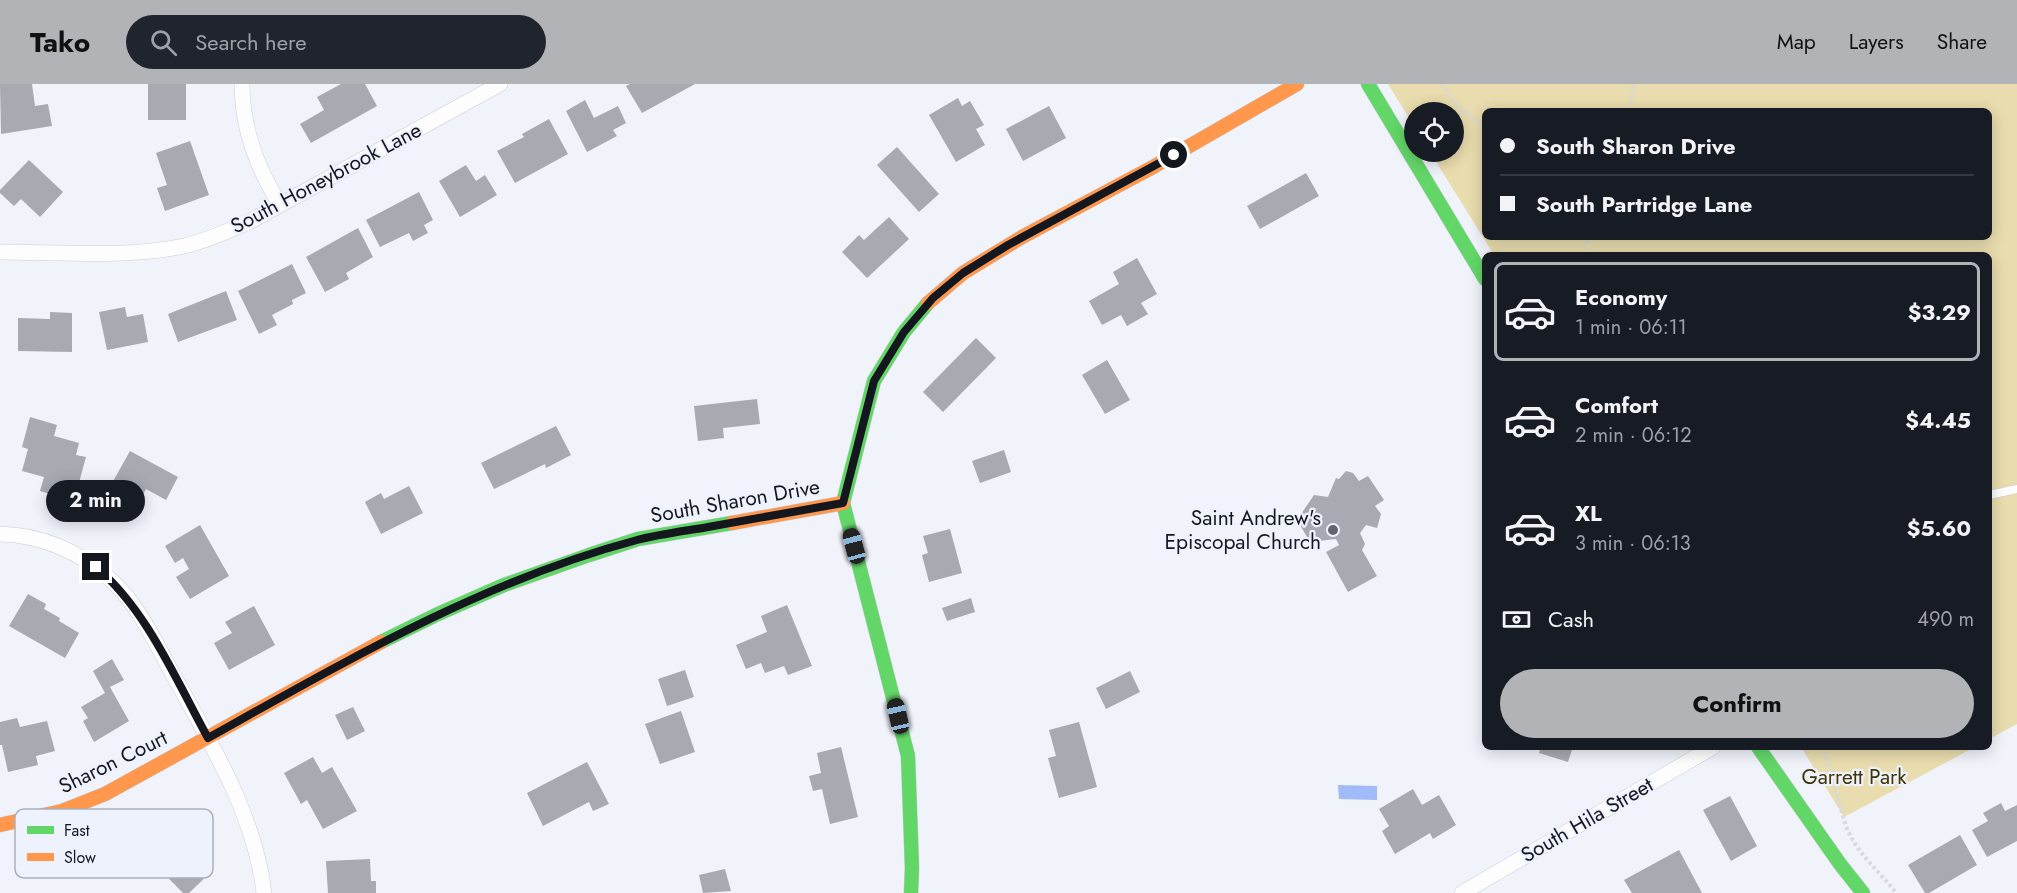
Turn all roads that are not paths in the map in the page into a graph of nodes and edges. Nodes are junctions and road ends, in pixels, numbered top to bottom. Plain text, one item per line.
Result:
1 (242, 84) edge
2 (500, 84) edge
3 (1298, 84) edge
4 (1368, 84) edge
5 (280, 205) junction
6 (0, 252) edge
7 (1482, 274) edge
8 (2017, 489) edge
9 (1992, 494) edge
10 (843, 503) junction
11 (0, 534) edge
12 (208, 738) junction
13 (1708, 750) edge
14 (1760, 750) edge
15 (67, 809) edge
16 (15, 822) edge
17 (0, 825) edge
18 (264, 893) edge
19 (911, 893) edge
20 (1462, 893) edge
21 (1863, 893) edge

1 - 5 street
2 - 5 street, South Honeybrook Lane
3 - 10 street, South Sharon Drive
4 - 7 street
5 - 6 street, South Honeybrook Lane
8 - 9 lane
10 - 12 street, South Sharon Drive
10 - 19 street
11 - 12 street
12 - 15 street, Sharon Court
12 - 18 street
13 - 20 street, South Hila Street
14 - 21 street
16 - 17 street, Sharon Court

